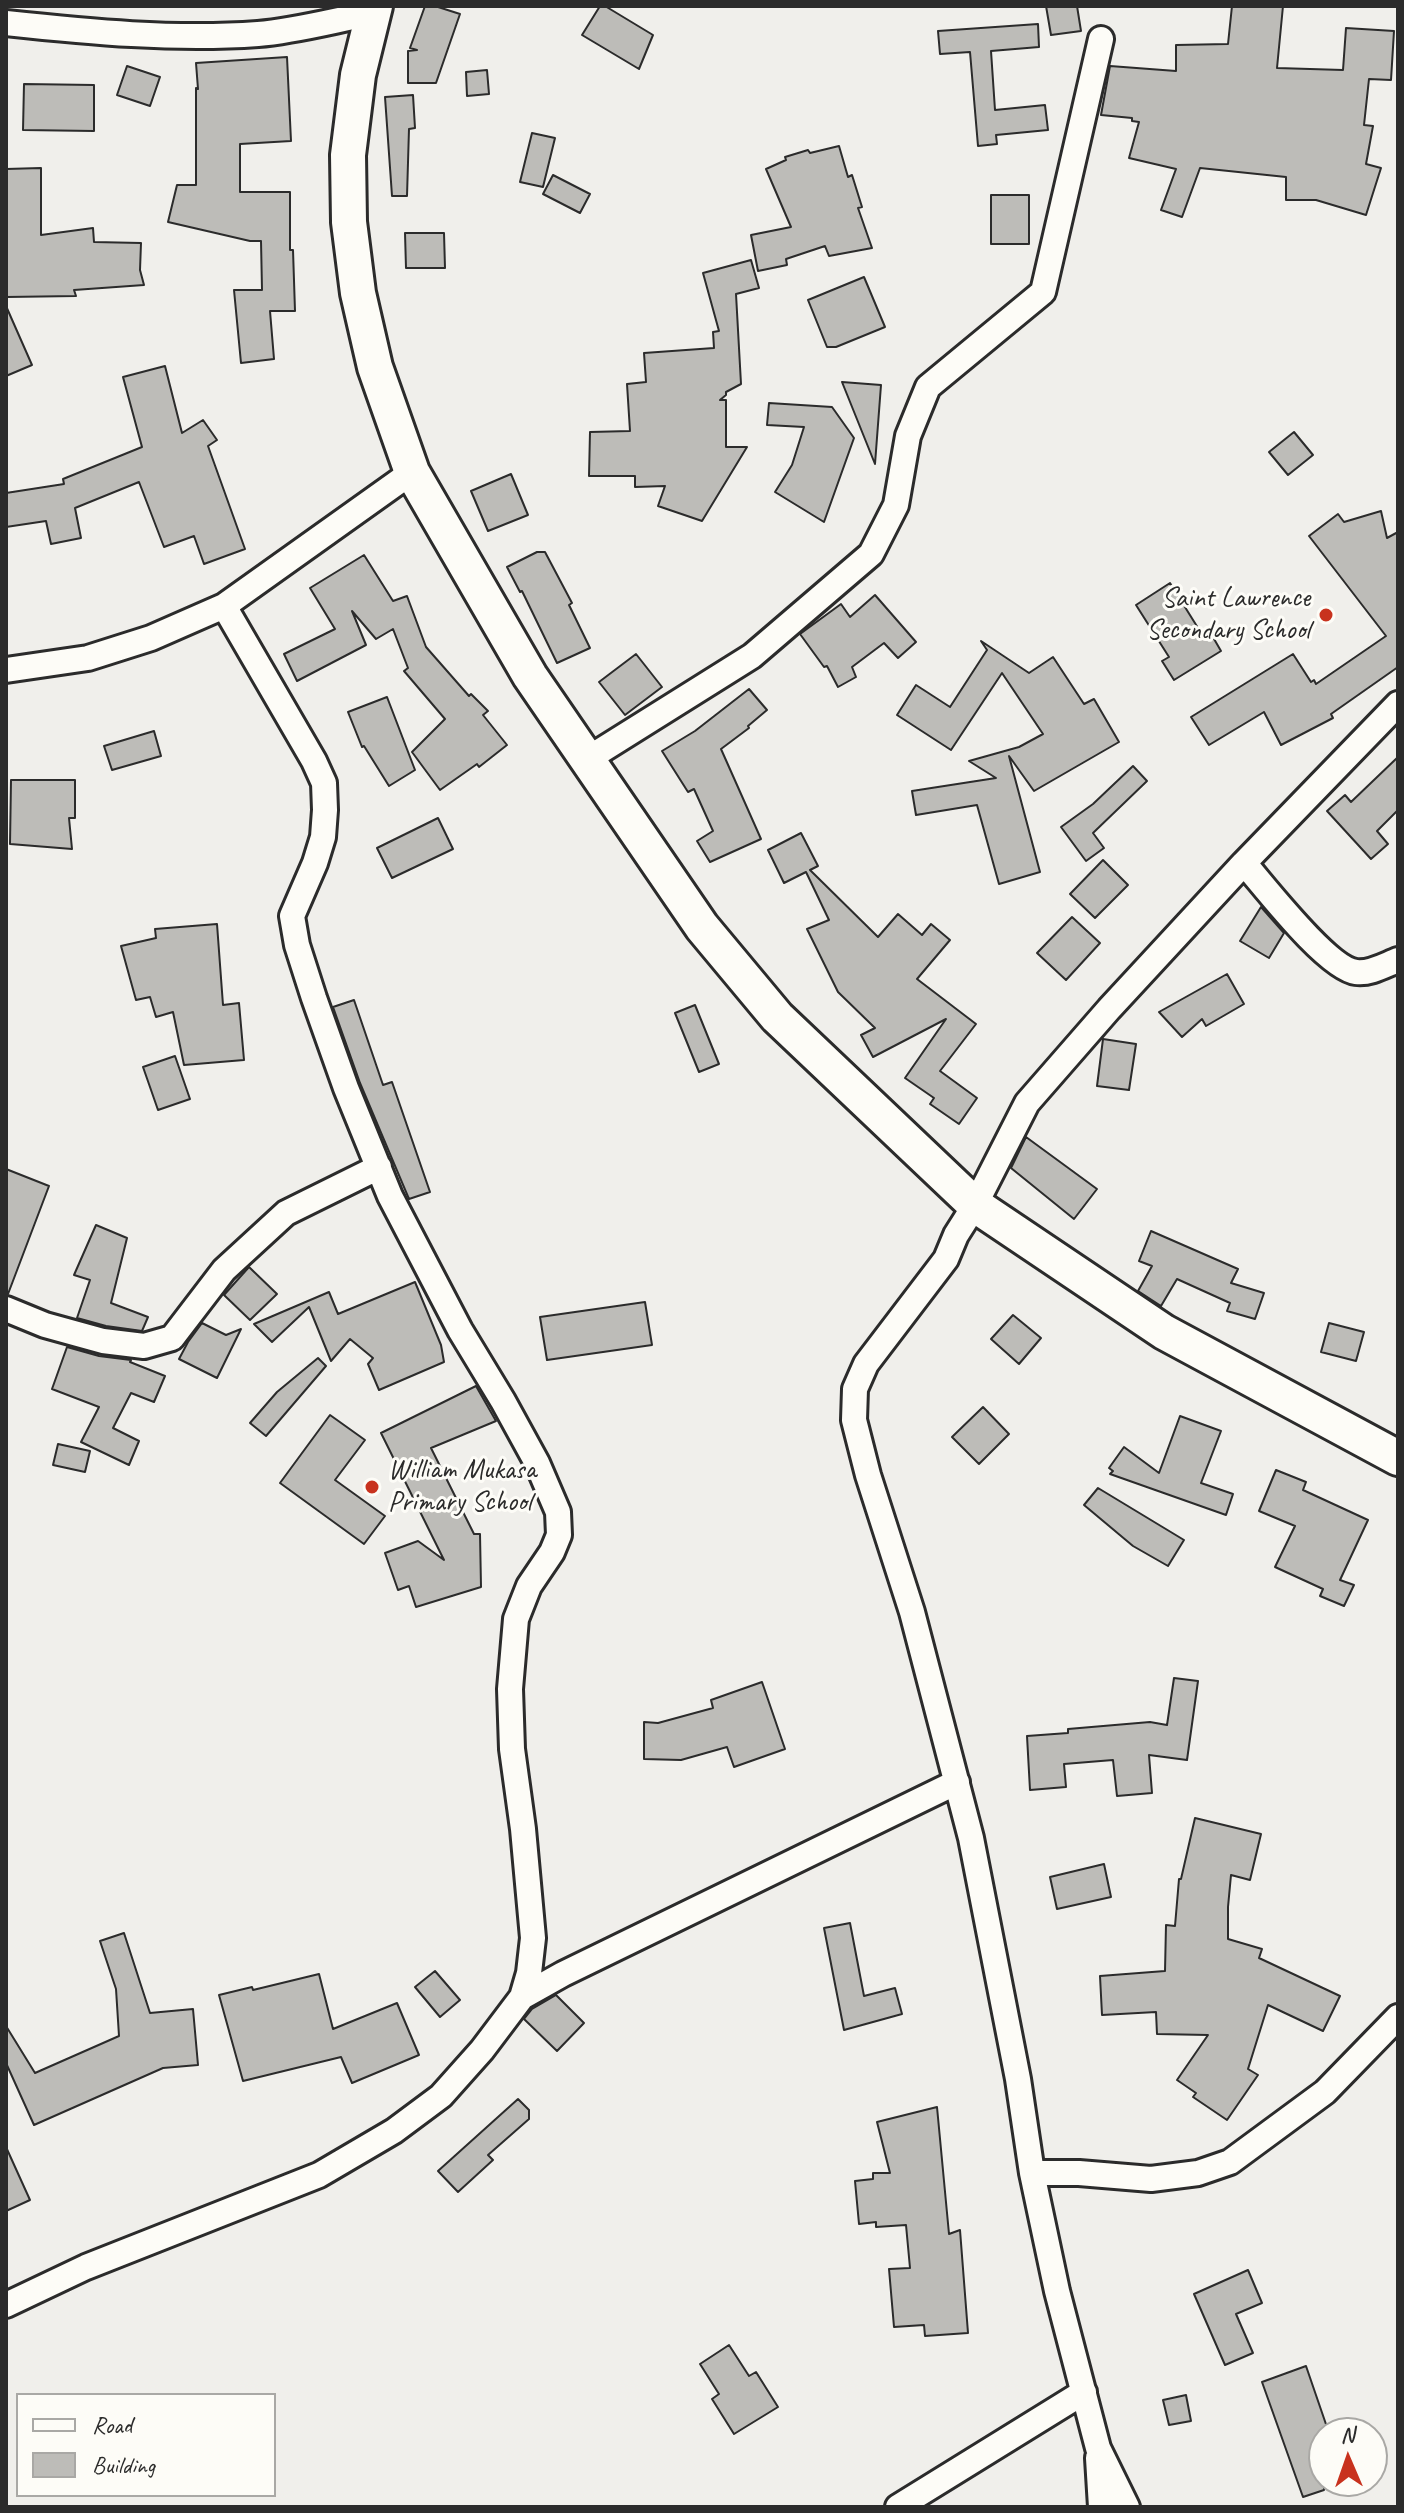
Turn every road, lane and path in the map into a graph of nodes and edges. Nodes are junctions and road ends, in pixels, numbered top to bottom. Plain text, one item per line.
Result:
1 (374, 10) edge
2 (6, 23) edge
3 (1101, 39) dead end
4 (412, 472) junction
5 (224, 606) junction
6 (6, 670) edge
7 (1398, 704) edge
8 (586, 760) junction
9 (1244, 863) junction
10 (1398, 960) edge
11 (379, 1167) junction
12 (975, 1205) junction
13 (6, 1309) edge
14 (1398, 1458) edge
15 (957, 1782) junction
16 (522, 1997) junction
17 (1398, 2017) edge
18 (1032, 2173) junction
19 (6, 2305) edge
20 (1084, 2392) junction
21 (1098, 2448) junction
22 (898, 2507) edge
23 (1101, 2507) edge
24 (1127, 2507) edge

1 - 2 street
1 - 4 main road
3 - 8 street
4 - 5 street
4 - 8 main road
5 - 6 street
5 - 11 street
7 - 9 street
8 - 12 main road
9 - 10 street
9 - 12 street
11 - 13 street
11 - 16 street
12 - 14 main road
12 - 15 street
15 - 16 street
15 - 18 street
16 - 19 street
17 - 18 street
18 - 20 street
20 - 21 street
20 - 22 street
21 - 23 street
21 - 24 street

